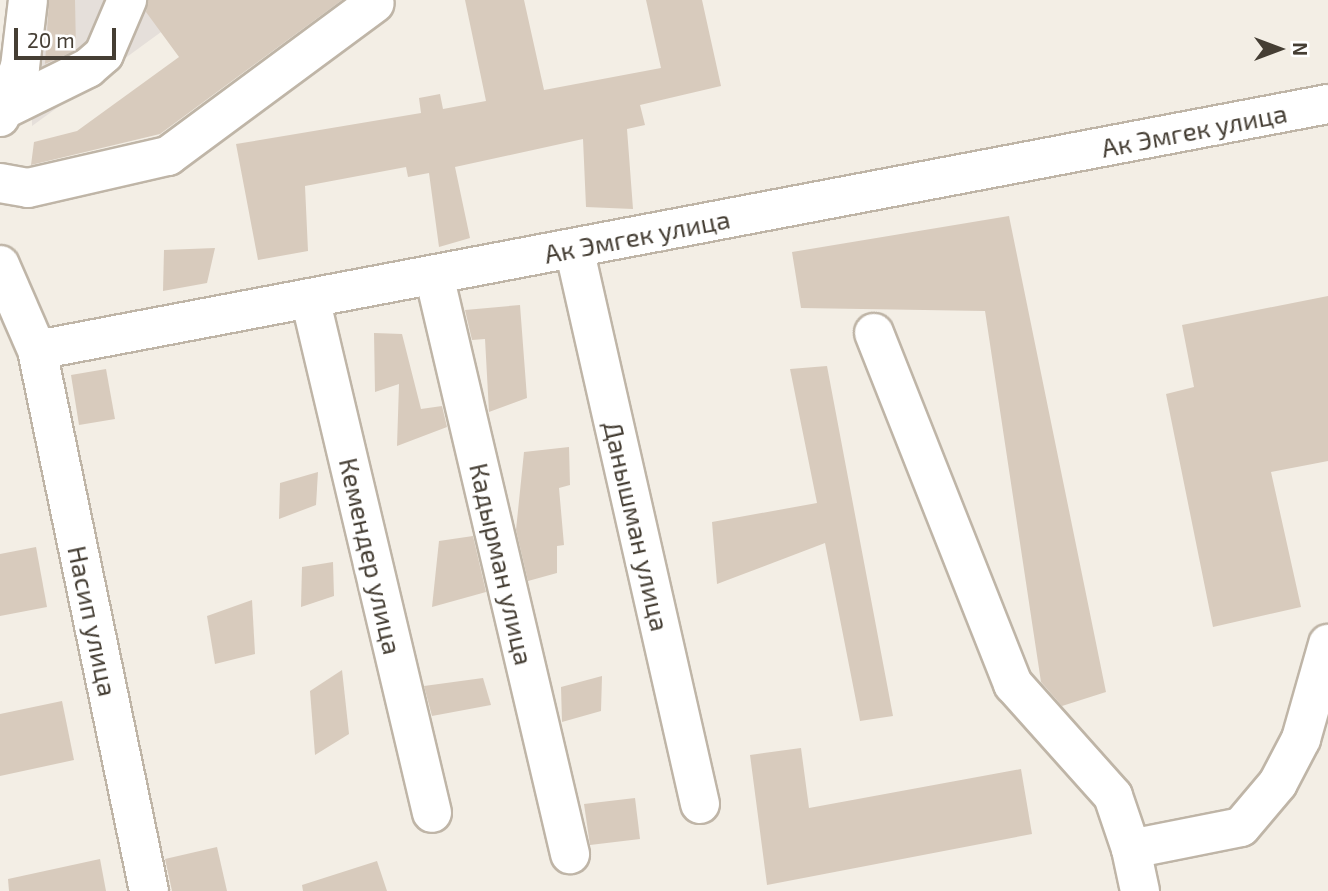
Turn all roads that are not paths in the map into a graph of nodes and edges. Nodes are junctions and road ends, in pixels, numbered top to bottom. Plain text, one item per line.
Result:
1 (28, 0) edge
2 (127, 0) edge
3 (375, 4) dead end
4 (1328, 104) edge
5 (1, 114) edge
6 (0, 183) edge
7 (574, 248) junction
8 (0, 265) edge
9 (434, 275) junction
10 (310, 298) junction
11 (874, 333) dead end
12 (37, 350) junction
13 (1328, 645) edge
14 (700, 804) dead end
15 (432, 813) dead end
16 (1131, 849) junction
17 (570, 854) dead end
18 (149, 891) edge
19 (1140, 891) edge

1 - 5 street
2 - 5 street
3 - 6 street
4 - 7 street, Ак Эмгек улица
7 - 9 street, Ак Эмгек улица
7 - 14 street, Данышман улица
8 - 12 street
9 - 10 street, Ак Эмгек улица
9 - 17 street, Кадырман улица
10 - 12 street, Ак Эмгек улица
10 - 15 street, Кемендер улица
11 - 16 street
12 - 18 street, Насип улица
13 - 16 street
16 - 19 street

